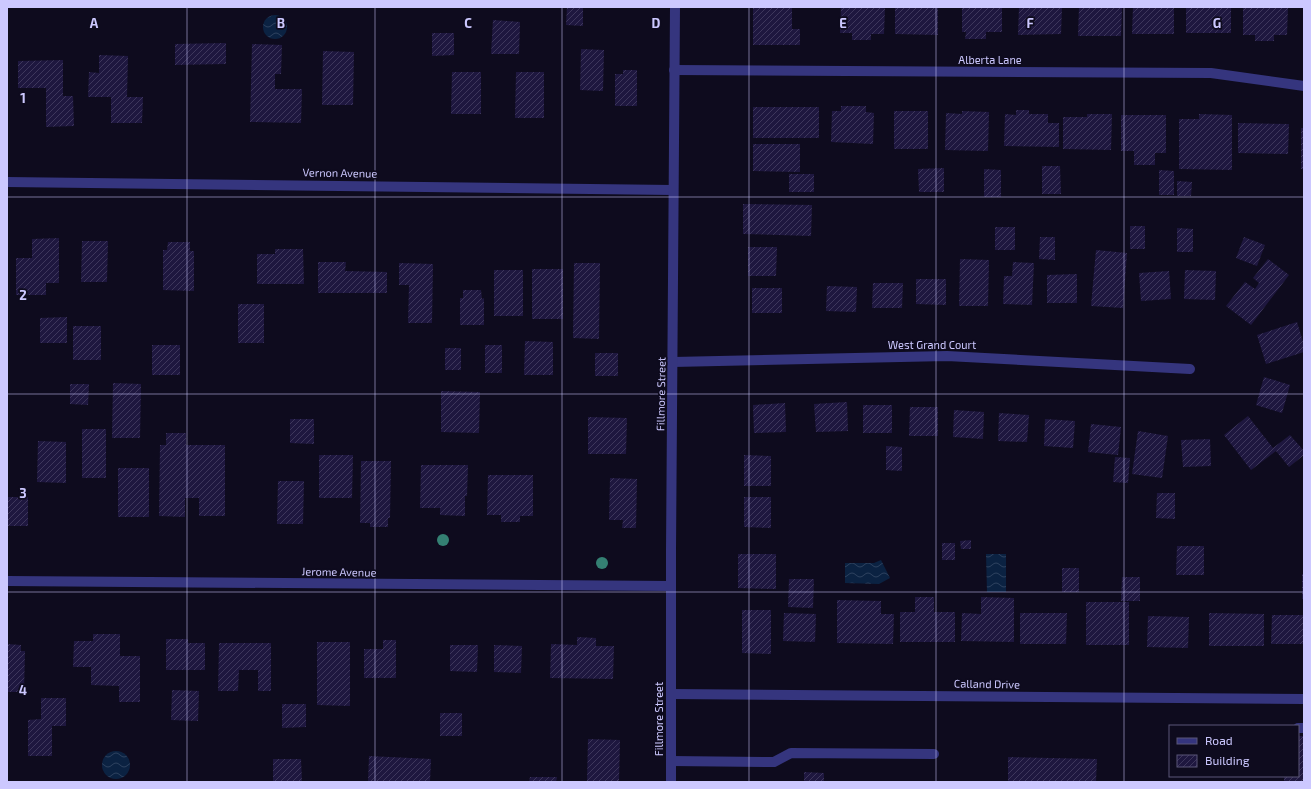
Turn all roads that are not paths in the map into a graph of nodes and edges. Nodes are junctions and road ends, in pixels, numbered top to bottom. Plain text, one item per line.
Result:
1 (675, 7) edge
2 (674, 70) junction
3 (1304, 86) edge
4 (7, 182) edge
5 (673, 190) junction
6 (673, 362) junction
7 (1190, 369) dead end
8 (7, 581) edge
9 (671, 586) junction
10 (671, 694) junction
11 (1304, 699) edge
12 (934, 754) dead end
13 (671, 761) junction
14 (671, 782) edge

1 - 2 street, Fillmore Street
2 - 3 street, Alberta Lane
2 - 5 street, Fillmore Street
4 - 5 street, Vernon Avenue
5 - 6 street, Fillmore Street
6 - 7 street, West Grand Court
6 - 9 street, Fillmore Street
8 - 9 street, Jerome Avenue
9 - 10 street, Fillmore Street
10 - 11 street, Calland Drive
10 - 13 street, Fillmore Street
12 - 13 street
13 - 14 street, Fillmore Street

